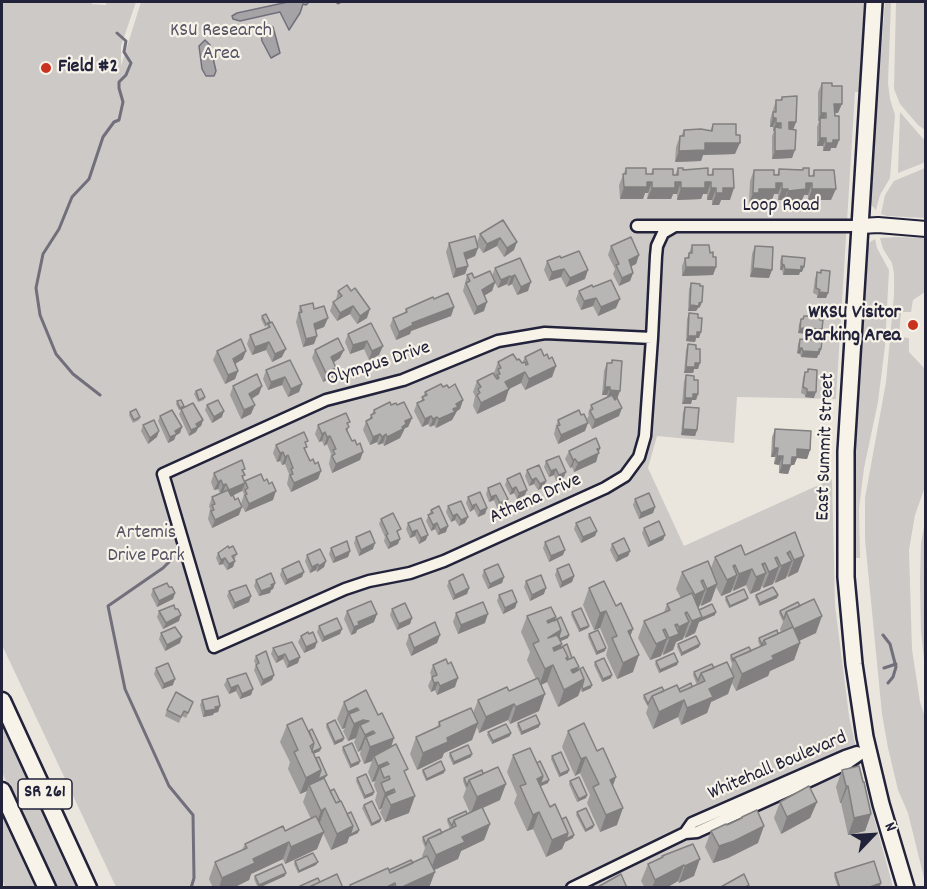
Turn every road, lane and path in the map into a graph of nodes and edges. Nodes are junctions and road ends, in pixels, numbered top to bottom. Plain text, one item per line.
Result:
1 (874, 2) edge
2 (637, 226) dead end
3 (675, 226) junction
4 (861, 226) junction
5 (926, 229) edge
6 (652, 338) junction
7 (214, 647) joint
8 (2, 701) edge
9 (868, 749) junction
10 (2, 791) edge
11 (47, 888) edge
12 (88, 888) edge
13 (572, 888) edge
14 (906, 888) edge

1 - 4 main road, East Summit Street
2 - 3 street, Loop Road
3 - 4 street, Loop Road
3 - 6 street, Athena Drive
4 - 5 street, Loop Road
4 - 9 main road, East Summit Street
6 - 7 street, Athena Drive
6 - 7 street, Olympus Drive
8 - 12 main road, SR 261
9 - 13 street, Whitehall Boulevard
9 - 14 main road, East Summit Street
10 - 11 main road, SR 261

